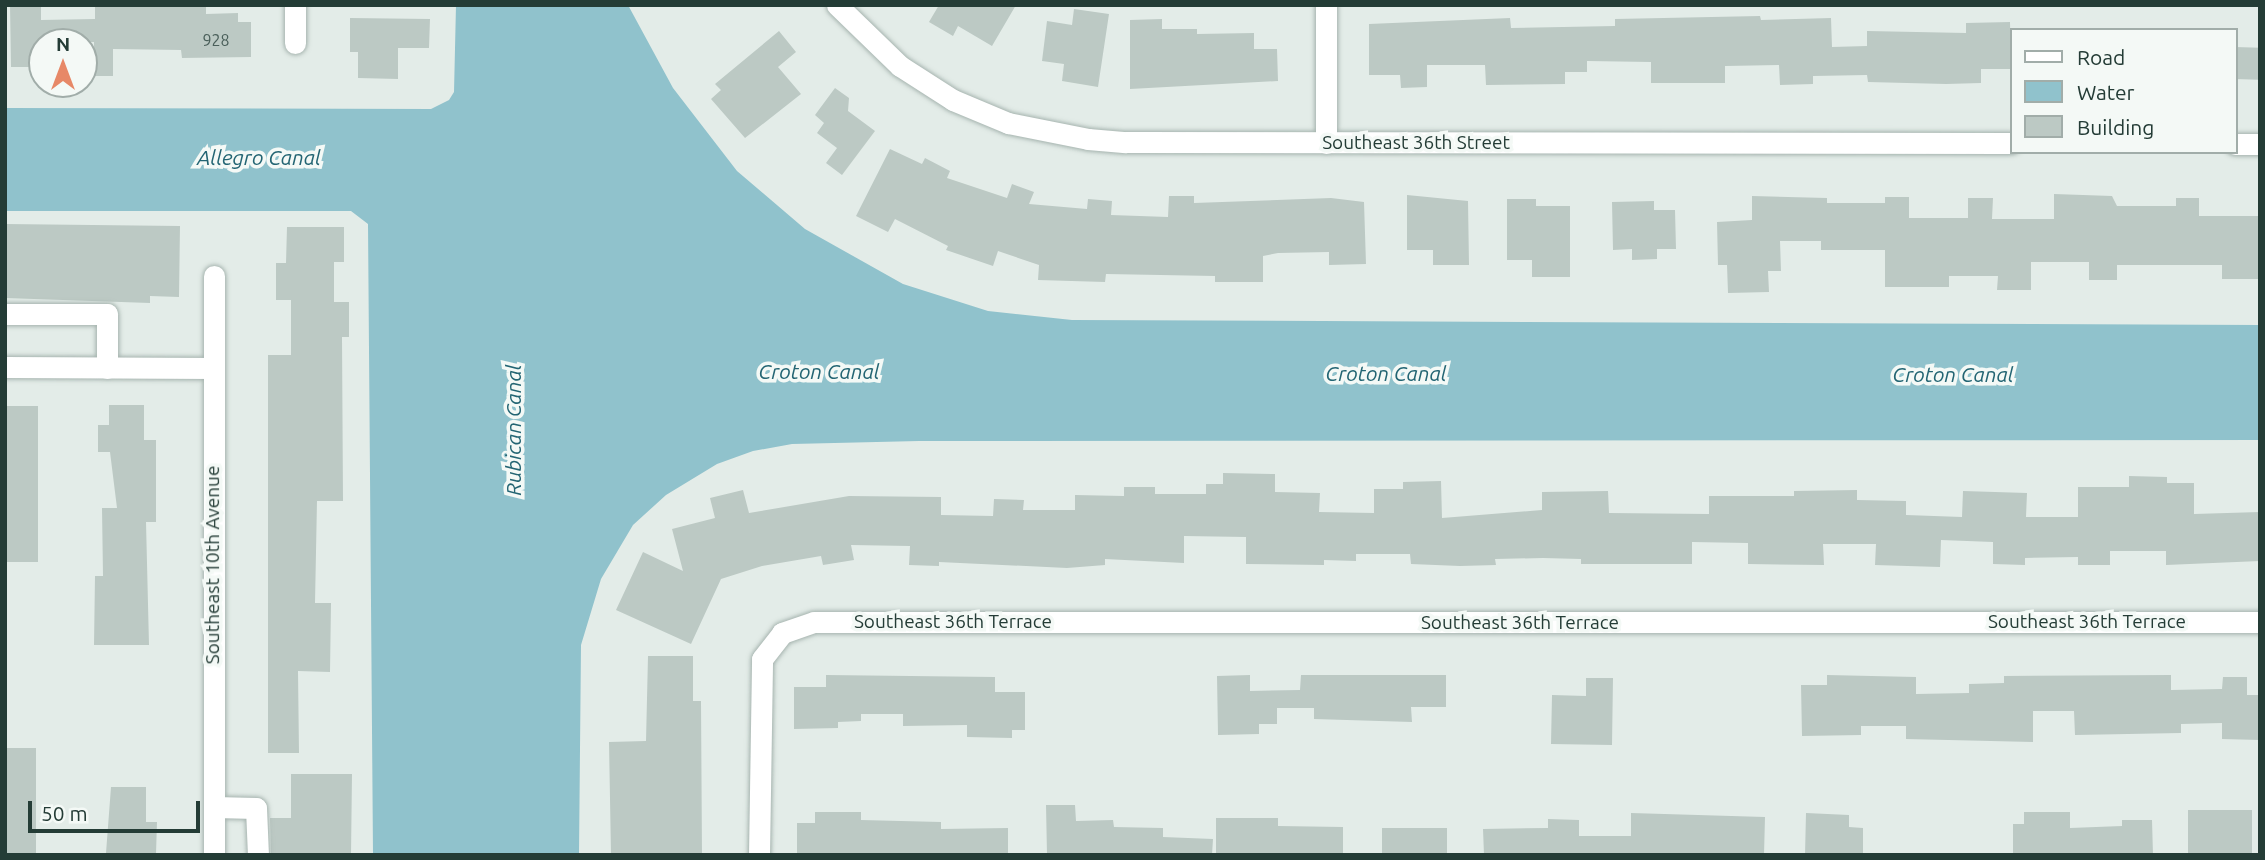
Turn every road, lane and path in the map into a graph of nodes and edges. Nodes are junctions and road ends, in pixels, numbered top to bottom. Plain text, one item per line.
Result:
1 (295, 5) edge
2 (837, 5) edge
3 (1326, 5) edge
4 (295, 43) dead end
5 (1326, 143) junction
6 (2010, 144) edge
7 (2237, 144) edge
8 (2260, 144) edge
9 (214, 276) dead end
10 (5, 314) edge
11 (5, 368) edge
12 (107, 368) junction
13 (214, 368) junction
14 (2260, 622) edge
15 (214, 807) junction
16 (214, 855) edge
17 (258, 855) edge
18 (760, 855) edge

1 - 4 street
2 - 5 street, Southeast 36th Street
3 - 5 street
5 - 6 street, Southeast 36th Street
7 - 8 street
9 - 13 street, Southeast 10th Avenue
10 - 12 street
11 - 12 street
12 - 13 street
13 - 15 street, Southeast 10th Avenue
14 - 18 street, Southeast 36th Terrace
15 - 16 street, Southeast 10th Avenue
15 - 17 street

